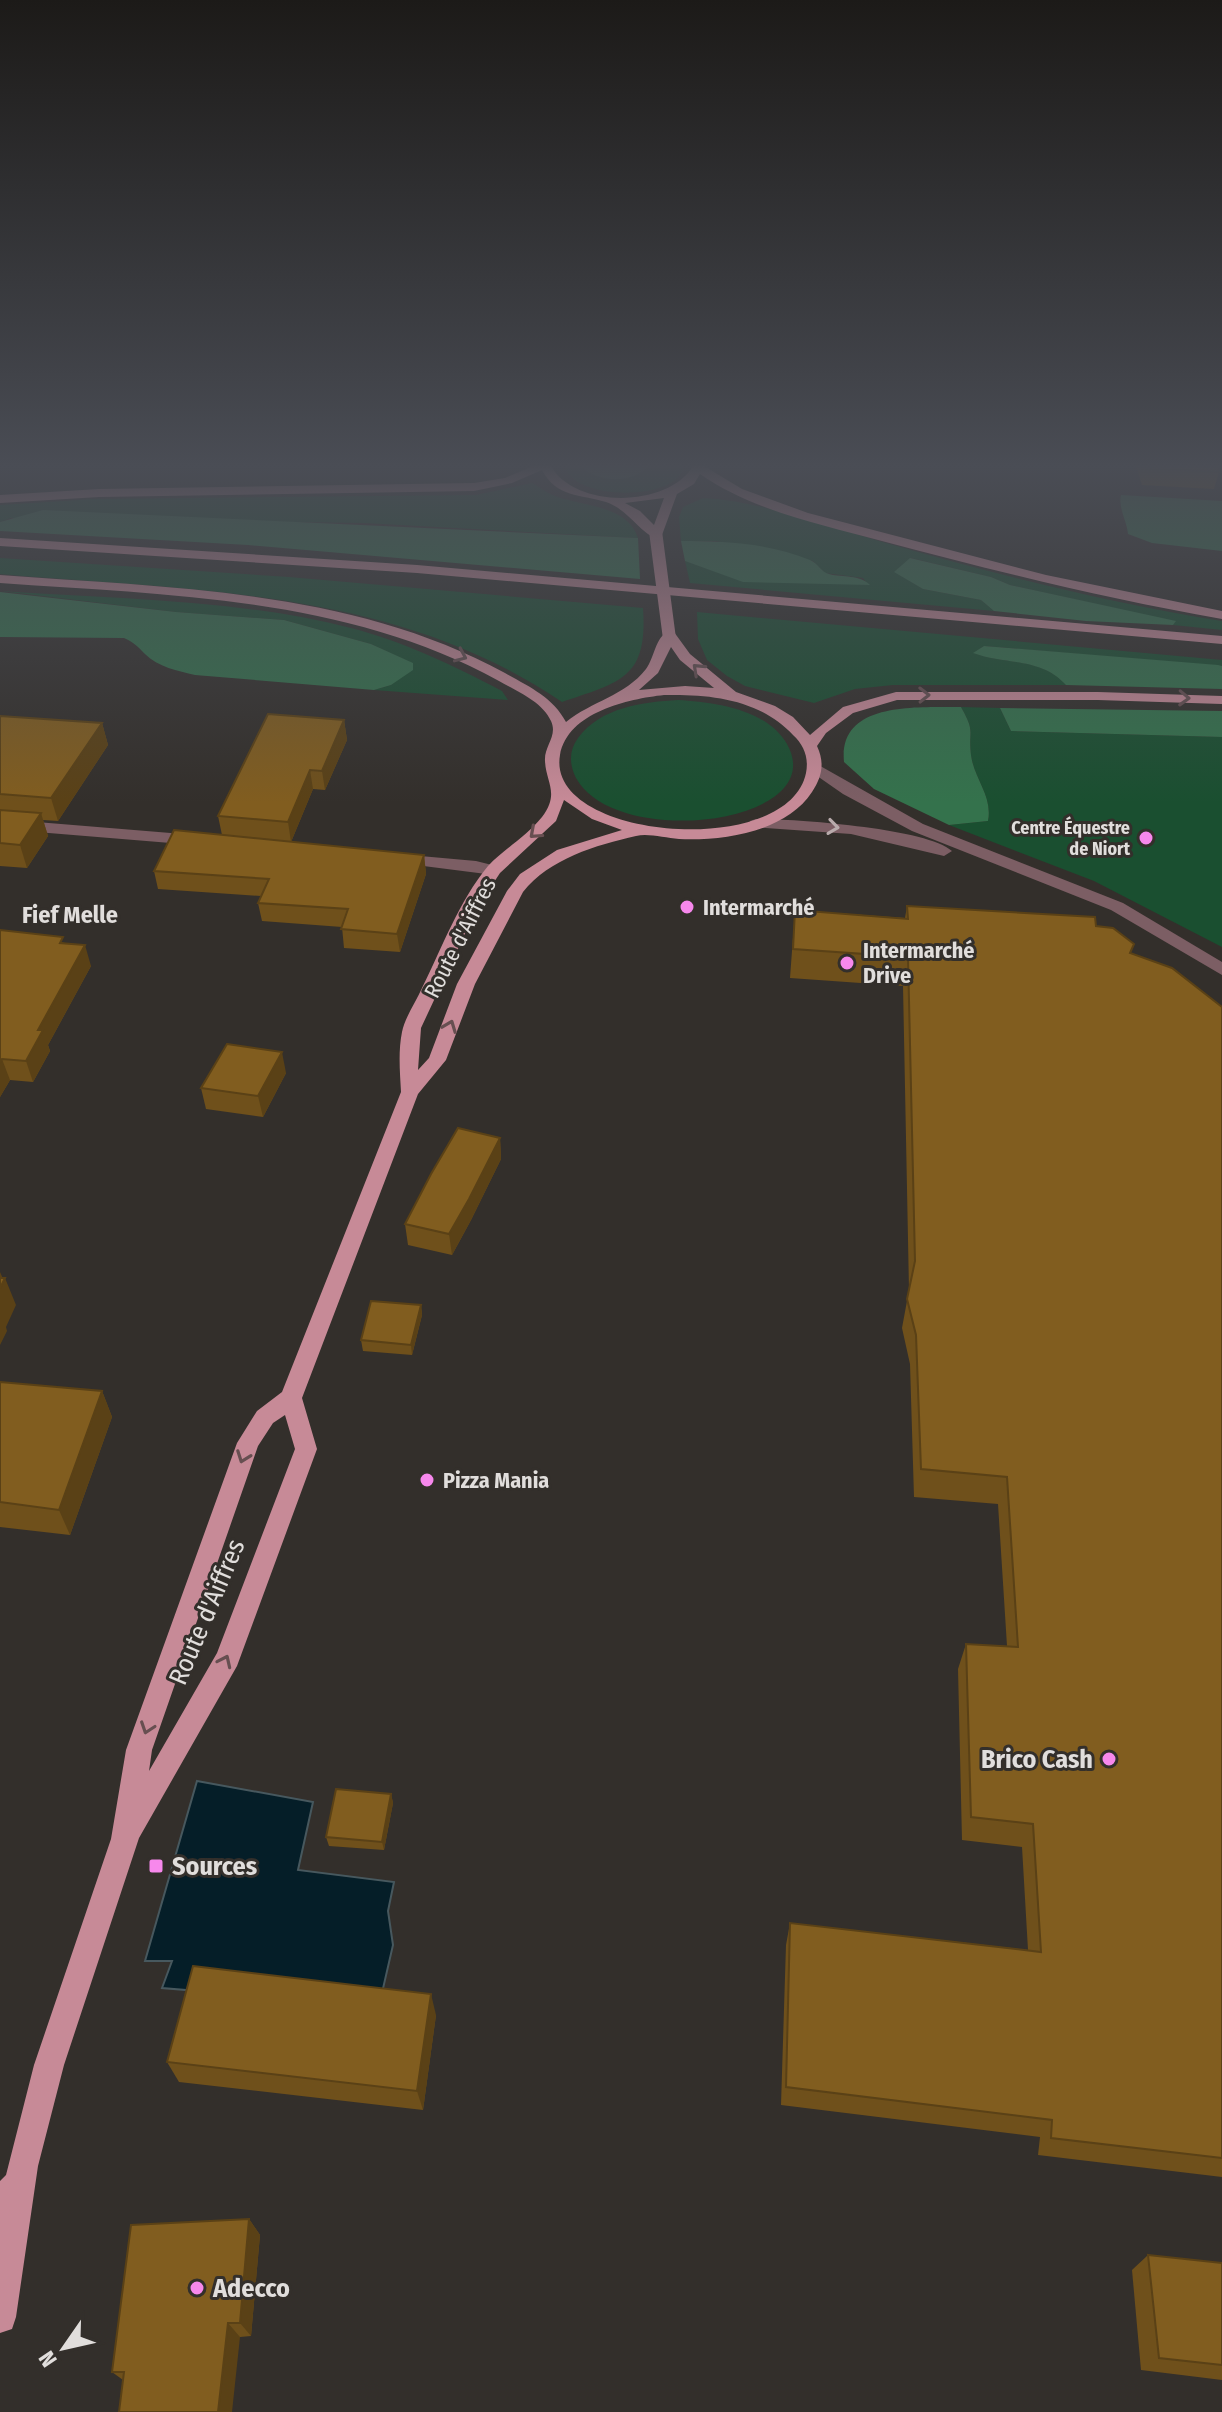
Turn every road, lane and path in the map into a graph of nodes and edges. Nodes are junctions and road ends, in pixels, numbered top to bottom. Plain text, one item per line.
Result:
1 (0, 579) edge
2 (426, 579) edge
3 (503, 579) edge
4 (662, 579) edge
5 (1040, 579) edge
6 (633, 593) junction
7 (1222, 615) edge
8 (669, 635) junction
9 (1222, 640) edge
10 (1222, 648) edge
11 (734, 696) junction
12 (620, 699) junction
13 (1222, 700) edge
14 (561, 735) junction
15 (810, 745) junction
16 (815, 768) junction
17 (561, 786) junction
18 (0, 824) edge
19 (756, 824) junction
20 (639, 830) junction
21 (206, 841) edge
22 (381, 857) edge
23 (1006, 864) junction
24 (494, 870) junction
25 (1222, 970) edge
26 (410, 1092) junction
27 (291, 1398) junction
28 (125, 1839) junction
29 (23, 2166) junction
30 (0, 2217) edge
31 (0, 2317) edge

1 -> 14 main road
2 - 6 main road
3 - 6 main road
4 - 8 main road, bridge
5 - 7 main road
6 - 9 main road
6 - 10 main road
11 -> 8 main road
8 - 12 main road
11 - 12 main road
11 - 15 main road
12 - 14 main road
15 -> 13 main road
14 - 17 main road
15 - 16 main road
16 - 19 main road
16 - 23 street
17 - 20 main road
17 -> 24 main road, Route d'Aiffres
18 - 21 street
19 - 20 main road
19 -> 23 street
26 -> 20 main road, Route d'Aiffres
22 - 24 street
23 - 25 street
24 - 26 main road, Route d'Aiffres
26 - 27 main road, Route d'Aiffres
27 -> 28 main road, Route d'Aiffres
28 -> 27 main road, Route d'Aiffres
28 - 29 main road, Route d'Aiffres
29 - 30 main road, Route d'Aiffres
29 - 31 main road, Route d'Aiffres

